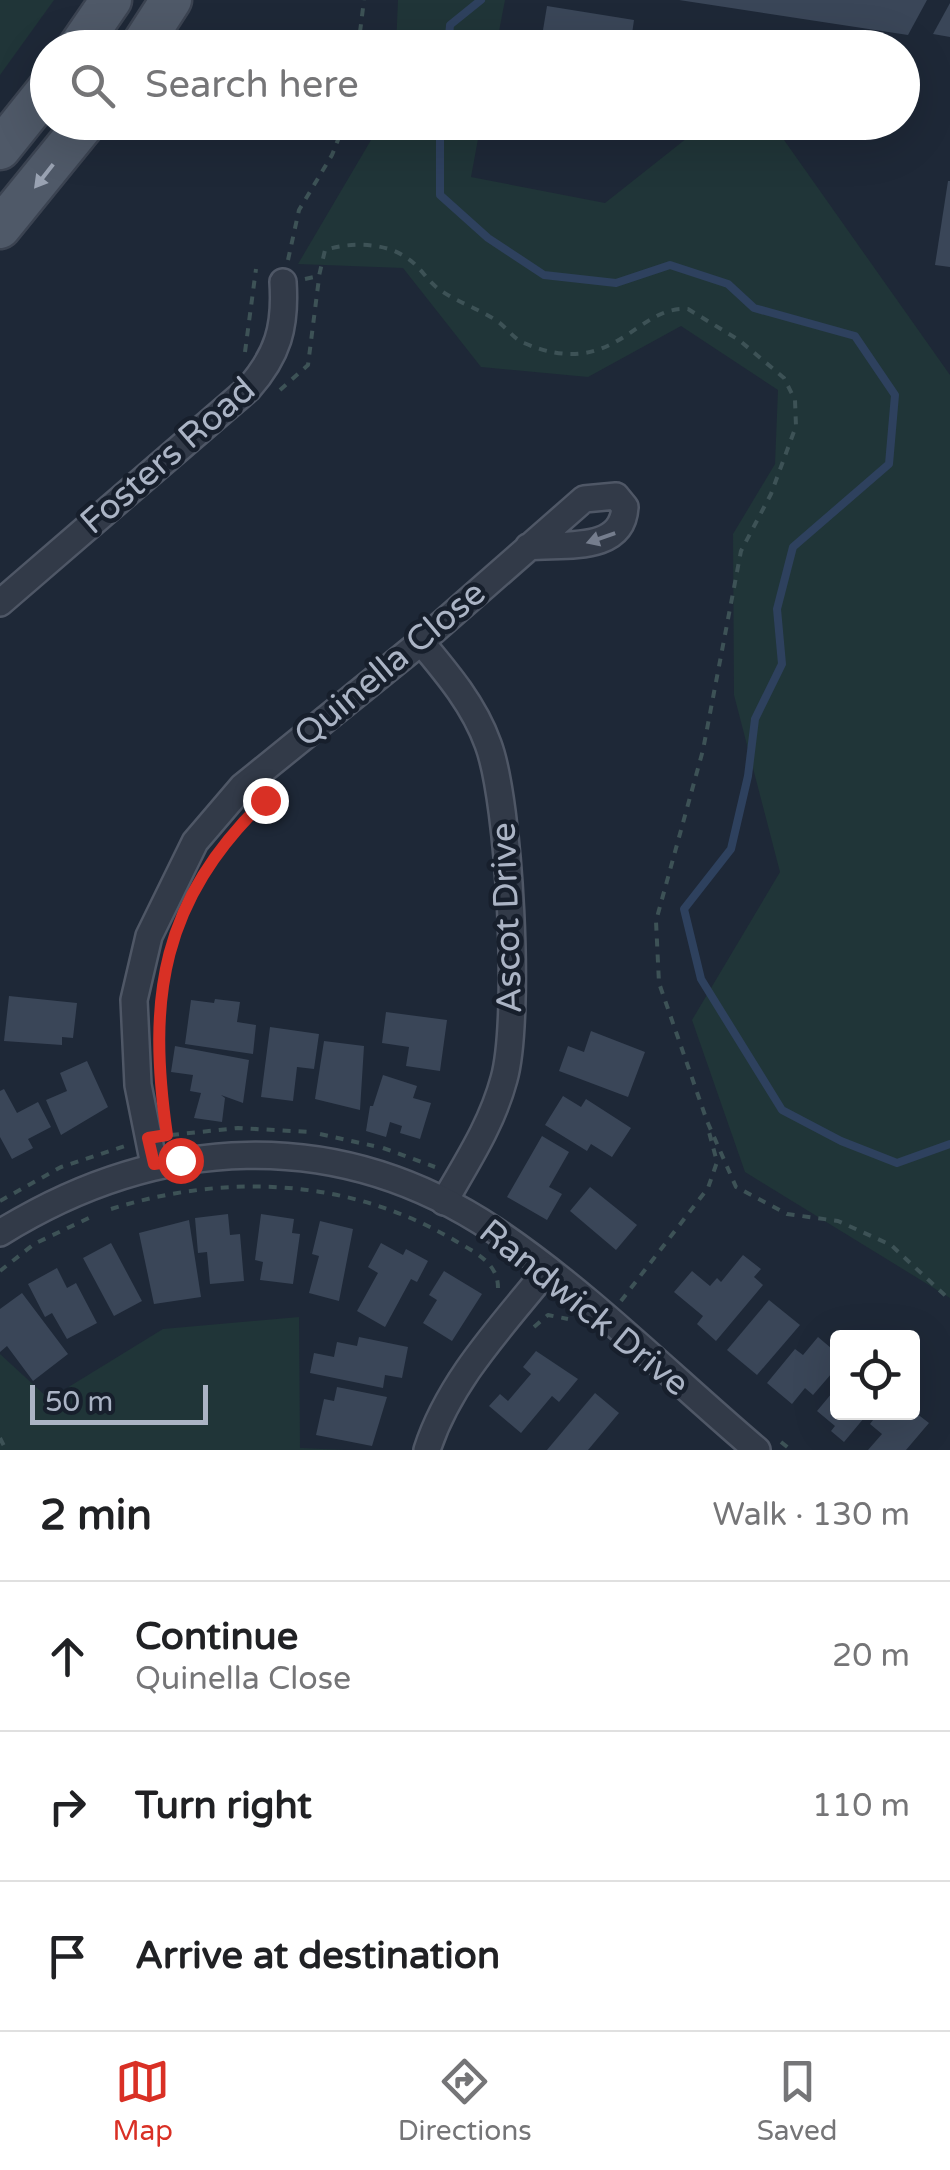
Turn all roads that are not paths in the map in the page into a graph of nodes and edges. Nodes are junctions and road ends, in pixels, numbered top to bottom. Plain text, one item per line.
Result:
1 (111, 0) edge
2 (171, 0) edge
3 (90, 30) edge
4 (152, 30) edge
5 (30, 111) edge
6 (71, 140) edge
7 (0, 149) edge
8 (0, 228) edge
9 (283, 282) road end
10 (528, 547) dead end
11 (0, 603) edge
12 (420, 642) junction
13 (154, 1164) junction
14 (444, 1202) junction
15 (0, 1233) edge
16 (547, 1270) junction
17 (766, 1444) edge
18 (426, 1450) edge

1 - 3 main road
2 - 4 main road
5 - 7 main road
6 -> 8 main road
9 - 11 street, Fosters Road
10 - 12 street, Quinella Close
12 - 13 street, Quinella Close
12 - 14 street, Ascot Drive
13 - 14 street, Randwick Drive
13 - 15 street, Randwick Drive
14 - 16 street, Randwick Drive
16 - 17 street, Randwick Drive
16 - 18 street

